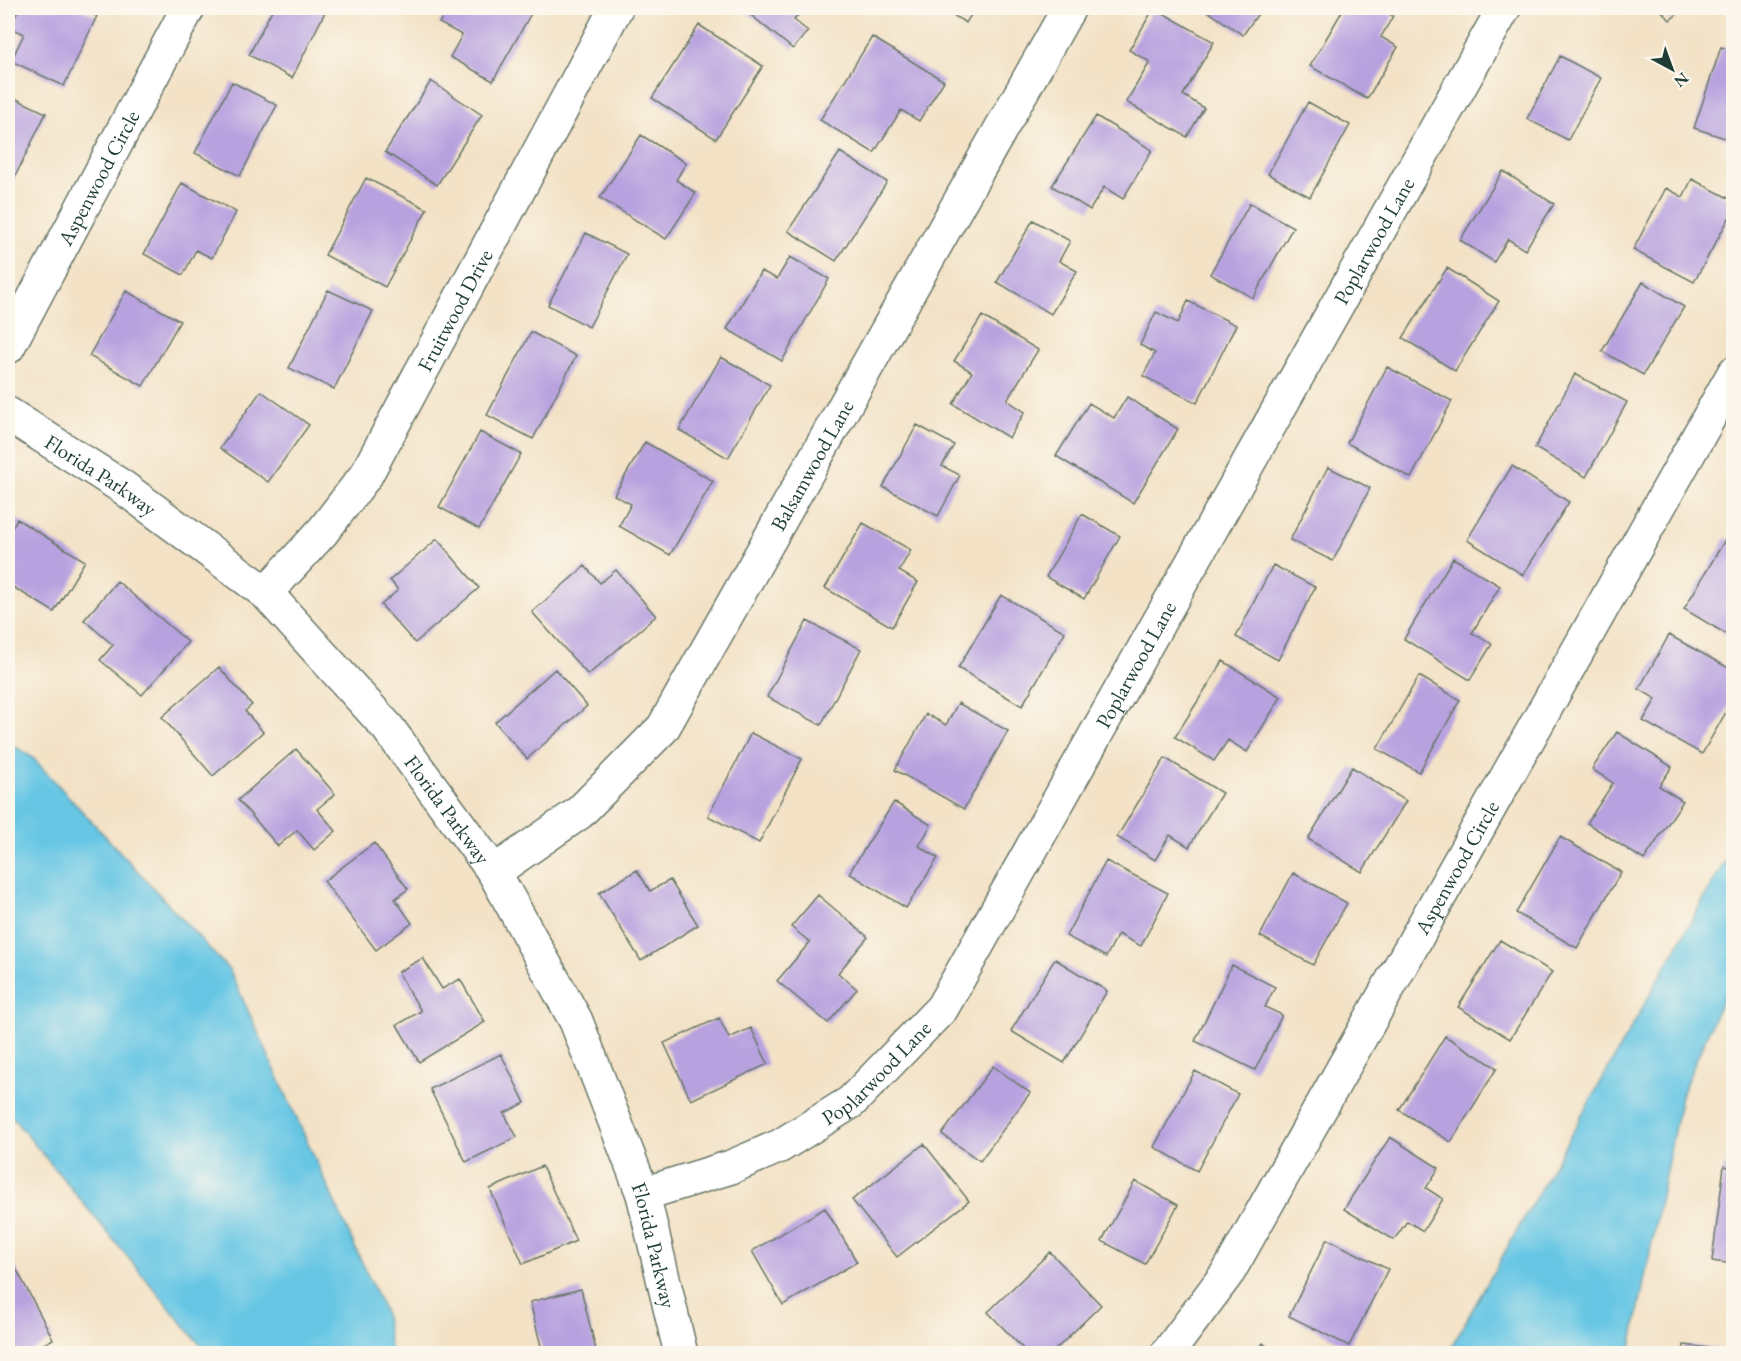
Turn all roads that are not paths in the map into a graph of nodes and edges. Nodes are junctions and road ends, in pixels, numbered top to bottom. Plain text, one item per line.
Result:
1 (188, 8) edge
2 (616, 8) edge
3 (1069, 8) edge
4 (1504, 8) edge
5 (8, 347) edge
6 (1734, 373) edge
7 (8, 414) edge
8 (266, 593) junction
9 (494, 872) junction
10 (643, 1194) junction
11 (681, 1353) edge
12 (1167, 1353) edge

1 - 5 street, Aspenwood Circle
2 - 8 street, Fruitwood Drive
3 - 9 street, Balsamwood Lane
4 - 10 street, Poplarwood Lane
6 - 12 street, Aspenwood Circle
7 - 8 street, Florida Parkway
8 - 9 street, Florida Parkway
9 - 10 street, Florida Parkway
10 - 11 street, Florida Parkway

